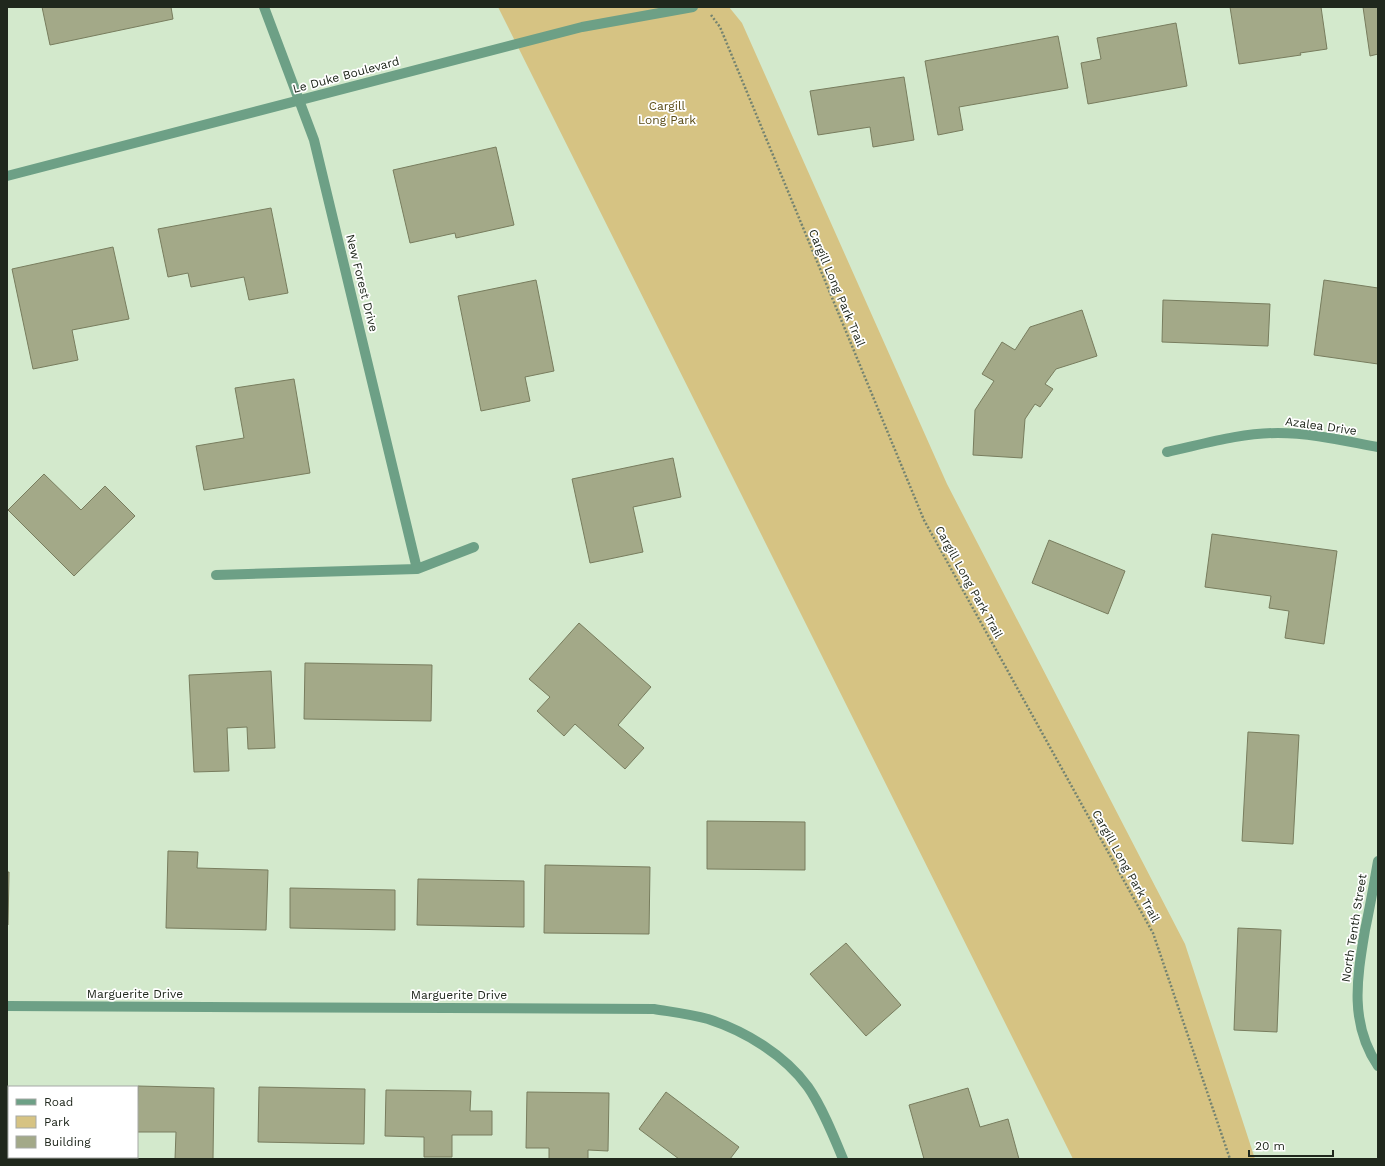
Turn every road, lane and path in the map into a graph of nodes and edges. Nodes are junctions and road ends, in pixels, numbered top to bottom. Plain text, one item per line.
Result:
1 (264, 7) edge
2 (692, 7) edge
3 (709, 12) dead end
4 (299, 101) junction
5 (7, 176) edge
6 (1378, 447) edge
7 (1167, 452) dead end
8 (474, 547) dead end
9 (417, 569) junction
10 (216, 575) dead end
11 (1378, 861) edge
12 (7, 1006) edge
13 (1378, 1066) edge
14 (843, 1159) edge
15 (1230, 1159) edge

1 - 4 street, New Forest Drive
2 - 4 street, Le Duke Boulevard
3 - 15 path, Cargill Long Park Trail
4 - 5 street, Le Duke Boulevard
4 - 9 street, New Forest Drive
6 - 7 street, Azalea Drive
8 - 9 street
9 - 10 street
11 - 13 street, North Tenth Street
12 - 14 street, Marguerite Drive

